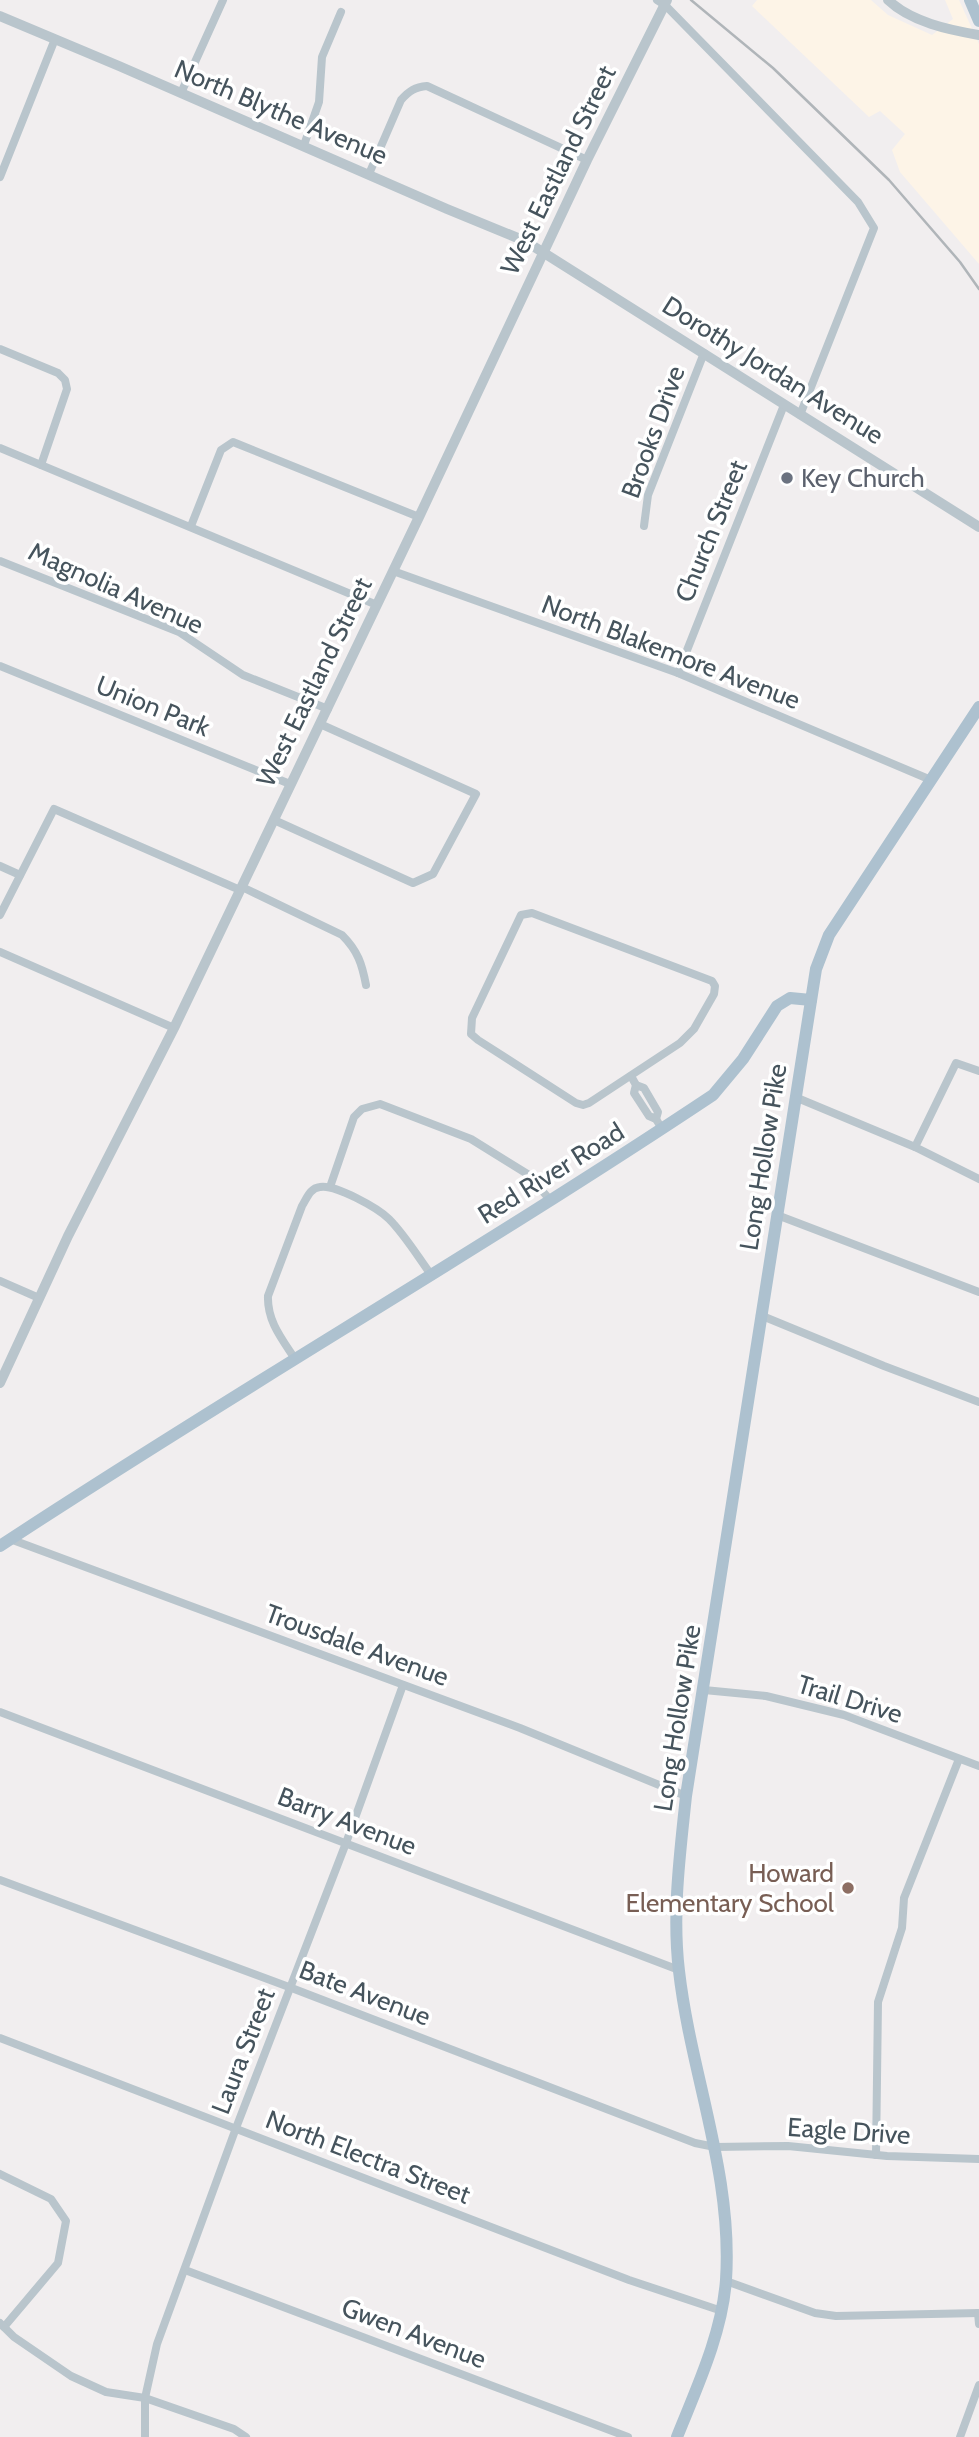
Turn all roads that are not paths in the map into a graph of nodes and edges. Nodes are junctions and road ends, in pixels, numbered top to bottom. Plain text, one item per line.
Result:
1 (223, 0) edge
2 (888, 0) edge
3 (970, 0) edge
4 (663, 2) edge
5 (341, 12) dead end
6 (0, 16) edge
7 (979, 21) edge
8 (979, 35) edge
9 (55, 39) junction
10 (181, 93) junction
11 (303, 145) junction
12 (587, 160) junction
13 (369, 174) junction
14 (0, 177) edge
15 (544, 251) junction
16 (0, 349) edge
17 (704, 354) junction
18 (784, 404) junction
19 (800, 415) junction
20 (0, 448) edge
21 (41, 465) junction
22 (419, 517) junction
23 (191, 526) junction
24 (644, 526) dead end
25 (979, 527) edge
26 (0, 561) edge
27 (393, 571) junction
28 (377, 604) junction
29 (0, 666) edge
30 (678, 673) junction
31 (979, 707) edge
32 (328, 709) junction
33 (320, 724) junction
34 (931, 780) junction
35 (290, 784) junction
36 (274, 820) junction
37 (0, 866) edge
38 (20, 875) junction
39 (241, 888) junction
40 (0, 915) edge
41 (0, 951) edge
42 (366, 985) dead end
43 (811, 1000) junction
44 (174, 1028) junction
45 (979, 1071) edge
46 (631, 1076) junction
47 (795, 1097) junction
48 (659, 1124) junction
49 (915, 1147) junction
50 (979, 1179) edge
51 (331, 1187) junction
52 (550, 1200) junction
53 (778, 1216) junction
54 (432, 1276) junction
55 (0, 1280) edge
56 (979, 1292) edge
57 (39, 1298) junction
58 (760, 1315) junction
59 (295, 1359) junction
60 (0, 1382) edge
61 (979, 1402) edge
62 (5, 1543) edge
63 (403, 1685) junction
64 (704, 1690) junction
65 (0, 1712) edge
66 (959, 1759) junction
67 (979, 1766) edge
68 (686, 1796) junction
69 (346, 1843) junction
70 (0, 1880) edge
71 (679, 1970) junction
72 (289, 1987) junction
73 (0, 2038) edge
74 (236, 2128) junction
75 (715, 2147) junction
76 (876, 2155) junction
77 (979, 2159) edge
78 (0, 2174) edge
79 (185, 2270) junction
80 (726, 2281) junction
81 (722, 2311) junction
82 (979, 2313) edge
83 (979, 2324) edge
84 (2, 2325) edge
85 (979, 2385) edge
86 (145, 2398) junction
87 (145, 2437) edge
88 (246, 2437) edge
89 (628, 2437) edge
90 (677, 2437) edge
91 (960, 2437) edge

1 - 10 street
2 - 8 street
3 - 7 main road
4 - 12 street, West Eastland Street
4 - 19 street
5 - 11 street
6 - 9 street, North Blythe Avenue
9 - 10 street, North Blythe Avenue
9 - 14 street
10 - 11 street, North Blythe Avenue
11 - 13 street, North Blythe Avenue
12 - 13 street
12 - 15 street, West Eastland Street
13 - 15 street, North Blythe Avenue
15 - 17 street, Dorothy Jordan Avenue
15 - 22 street, West Eastland Street
16 - 21 street
17 - 18 street, Dorothy Jordan Avenue
17 - 24 street, Brooks Drive
18 - 19 street, Dorothy Jordan Avenue
18 - 30 street, Church Street
19 - 25 street, Dorothy Jordan Avenue
20 - 21 street
21 - 23 street
22 - 23 street
22 - 27 street, West Eastland Street
23 - 28 street
26 - 32 street, Magnolia Avenue
27 - 28 street, West Eastland Street
27 - 30 street, North Blakemore Avenue
28 - 32 street, West Eastland Street
29 - 35 street, Union Park
30 - 34 street, North Blakemore Avenue
31 - 34 main road
32 - 33 street, West Eastland Street
33 - 35 street, West Eastland Street
33 - 36 street
34 - 43 main road
35 - 36 street, West Eastland Street
36 - 39 street, West Eastland Street
37 - 38 street
38 - 39 street
38 - 40 street
39 - 42 street
39 - 44 street, West Eastland Street
41 - 44 street
43 - 47 main road, Long Hollow Pike
43 - 48 main road, Red River Road
44 - 57 street, West Eastland Street
45 - 49 street
46 - 46 street
46 - 48 street
47 - 49 street
47 - 53 main road, Long Hollow Pike
48 - 52 main road, Red River Road
49 - 50 street
51 - 52 street
51 - 54 street
51 - 59 street
52 - 54 main road, Red River Road
53 - 56 street
53 - 58 main road, Long Hollow Pike
54 - 59 main road, Red River Road
55 - 57 street
57 - 60 street, West Eastland Street
58 - 61 street
58 - 64 main road, Long Hollow Pike
59 - 62 main road, Red River Road
62 - 63 street, Trousdale Avenue
63 - 68 street, Trousdale Avenue
63 - 69 street, Laura Street
64 - 66 street, Trail Drive
64 - 68 main road, Long Hollow Pike
65 - 69 street, Barry Avenue
66 - 67 street, Trail Drive
66 - 76 street
68 - 71 main road, Long Hollow Pike
69 - 71 street, Barry Avenue
69 - 72 street, Laura Street
70 - 72 street, Bate Avenue
71 - 75 main road, Long Hollow Pike
72 - 74 street, Laura Street
72 - 75 street, Bate Avenue
73 - 74 street, North Electra Street
74 - 79 street, Laura Street
74 - 81 street, North Electra Street
75 - 76 street, Eagle Drive
75 - 80 main road, Long Hollow Pike
76 - 77 street, Eagle Drive
78 - 84 street
79 - 86 street, Laura Street
79 - 89 street, Gwen Avenue
80 - 81 main road, Long Hollow Pike
80 - 82 street
81 - 90 main road, Long Hollow Pike
82 - 83 street
84 - 86 street
85 - 91 street
86 - 87 street, Laura Street
86 - 88 street

